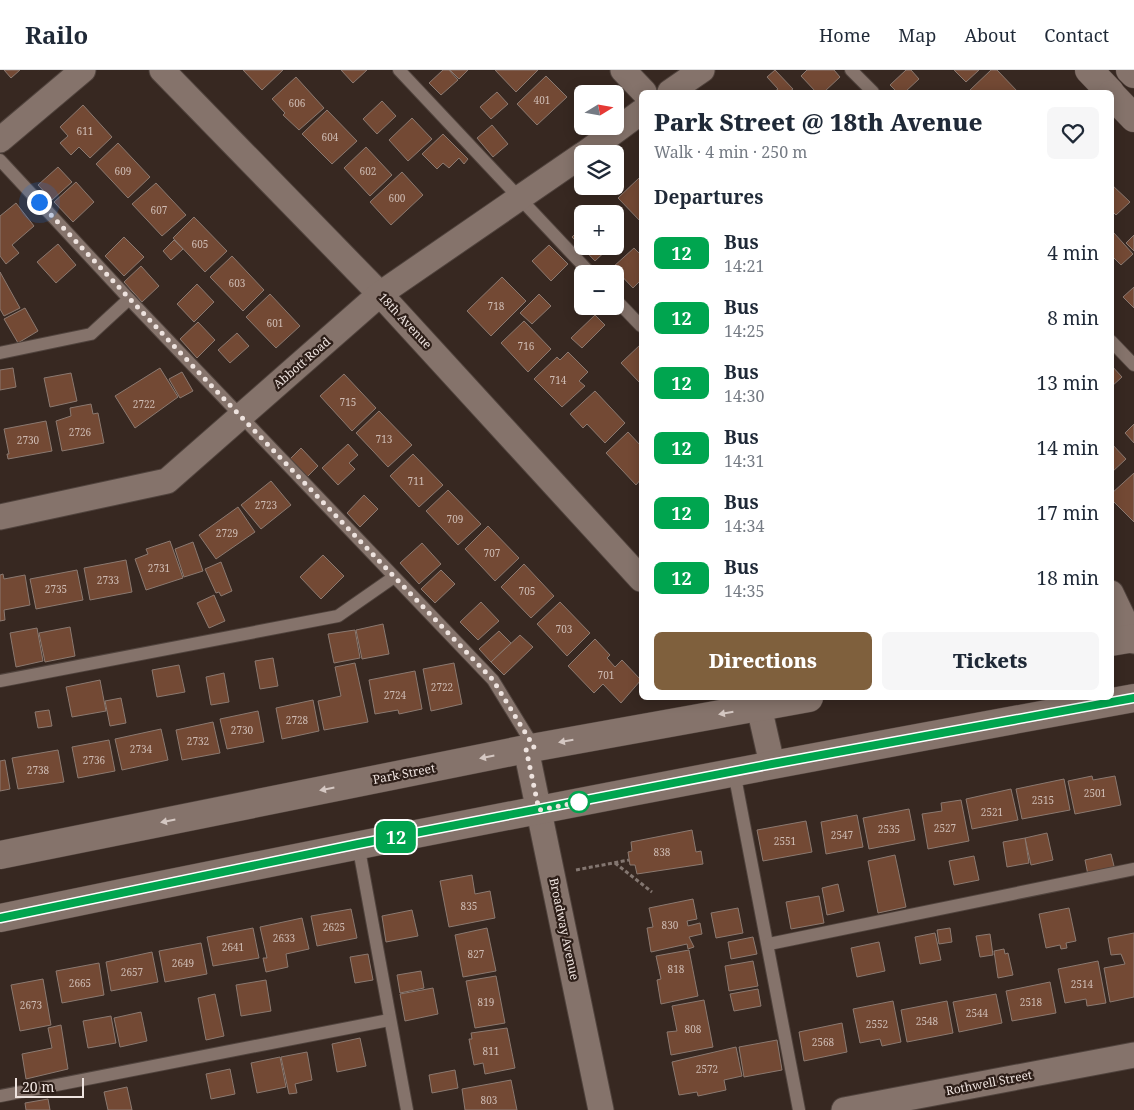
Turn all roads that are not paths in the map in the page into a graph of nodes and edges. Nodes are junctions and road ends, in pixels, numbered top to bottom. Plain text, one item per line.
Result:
1 (83, 70) edge
2 (162, 70) edge
3 (398, 70) edge
4 (623, 70) edge
5 (702, 70) edge
6 (852, 70) edge
7 (1089, 70) edge
8 (1130, 70) edge
9 (1134, 74) edge
10 (642, 90) edge
11 (673, 90) edge
12 (871, 90) edge
13 (1108, 90) edge
14 (1114, 96) edge
15 (639, 113) edge
16 (1134, 118) edge
17 (0, 140) edge
18 (595, 145) edge
19 (0, 160) edge
20 (574, 160) edge
21 (520, 199) junction
22 (582, 265) edge
23 (380, 294) junction
24 (129, 299) junction
25 (624, 308) edge
26 (639, 324) edge
27 (1114, 344) edge
28 (0, 353) edge
29 (1134, 365) edge
30 (241, 417) junction
31 (0, 517) edge
32 (394, 577) junction
33 (639, 577) edge
34 (1114, 599) edge
35 (1134, 639) edge
36 (1114, 642) edge
37 (0, 681) edge
38 (1134, 698) edge
39 (782, 700) edge
40 (755, 702) edge
41 (530, 748) junction
42 (772, 764) junction
43 (734, 772) junction
44 (539, 810) junction
45 (358, 844) junction
46 (0, 855) edge
47 (1134, 868) edge
48 (0, 918) edge
49 (769, 944) junction
50 (389, 1020) junction
51 (1134, 1055) edge
52 (0, 1096) edge
53 (407, 1110) edge
54 (602, 1110) edge
55 (799, 1110) edge
56 (844, 1110) edge

1 - 17 street
2 - 23 street, 18th Avenue
3 - 21 lane
4 - 10 street
5 - 11 street
6 - 12 lane
7 - 13 street
8 - 9 street
14 - 16 street
15 - 18 street, Abbott Road
19 - 24 lane
20 - 21 street, Abbott Road
21 - 22 lane
21 - 23 street, Abbott Road
23 - 30 street, Abbott Road
23 - 33 street, 18th Avenue
24 - 28 lane
24 - 30 lane
25 - 26 lane
27 - 29 lane
30 - 31 street, Abbott Road
30 - 32 lane
32 - 37 lane
32 - 41 lane
34 - 35 street
35 - 36 street
38 - 42 street
39 - 40 street, Park Street
40 -> 41 street, Park Street
40 - 42 street
41 - 44 street, Broadway Avenue
41 -> 46 street, Park Street
42 - 43 street
43 - 44 street
43 - 49 lane
44 - 45 street
44 - 54 street, Broadway Avenue
45 - 48 street
45 - 50 lane
47 - 49 lane
49 - 55 lane
50 - 52 lane
50 - 53 lane
51 - 56 street, Rothwell Street

